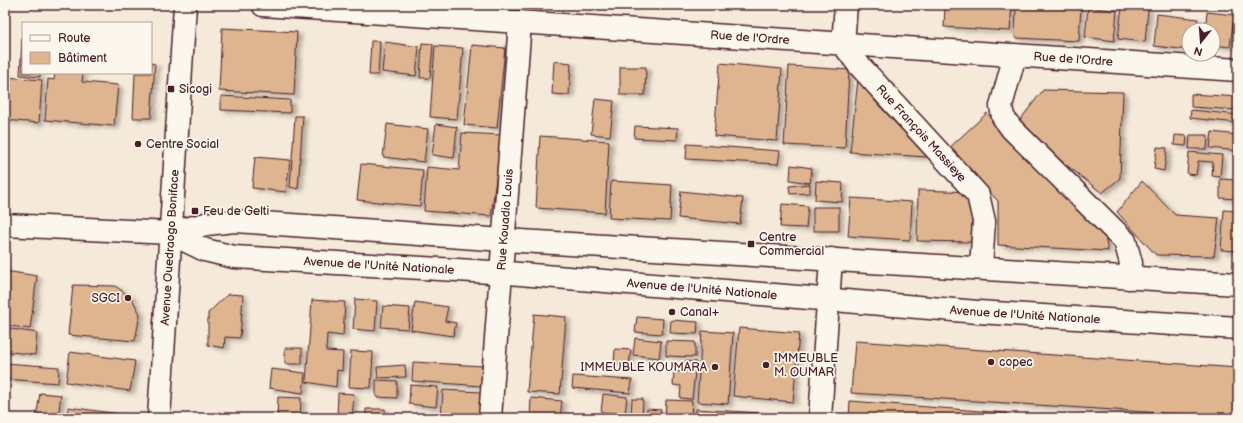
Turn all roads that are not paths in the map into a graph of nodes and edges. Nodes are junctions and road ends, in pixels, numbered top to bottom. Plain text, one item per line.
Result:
1 (185, 5) edge
2 (263, 5) edge
3 (846, 5) edge
4 (520, 22) junction
5 (843, 44) junction
6 (1015, 55) junction
7 (1238, 70) edge
8 (5, 225) edge
9 (170, 234) junction
10 (504, 240) junction
11 (831, 259) junction
12 (981, 268) junction
13 (501, 273) junction
14 (1129, 278) junction
15 (1238, 284) edge
16 (827, 300) junction
17 (1238, 328) edge
18 (159, 418) edge
19 (490, 418) edge
20 (820, 418) edge

1 - 9 street, Avenue Ouedraogo Boniface
2 - 4 street, Rue de l'Ordre
3 - 5 street
4 - 5 street, Rue de l'Ordre
4 - 10 street, Rue Kouadio Louis
5 - 6 street, Rue de l'Ordre
5 - 12 street, Rue François Massieye
6 - 7 street, Rue de l'Ordre
6 - 14 street
8 - 9 street, Avenue de l'Unité Nationale
9 - 10 street, Avenue de l'Unité Nationale
9 - 13 street, Avenue de l'Unité Nationale
9 - 18 street, Avenue Ouedraogo Boniface
10 - 11 street, Avenue de l'Unité Nationale
10 - 13 street, Rue Kouadio Louis
11 - 12 street, Avenue de l'Unité Nationale
11 - 16 street
12 - 14 street, Avenue de l'Unité Nationale
13 - 16 street, Avenue de l'Unité Nationale
13 - 19 street, Rue Kouadio Louis
14 - 15 street, Avenue de l'Unité Nationale
16 - 17 street, Avenue de l'Unité Nationale
16 - 20 street

